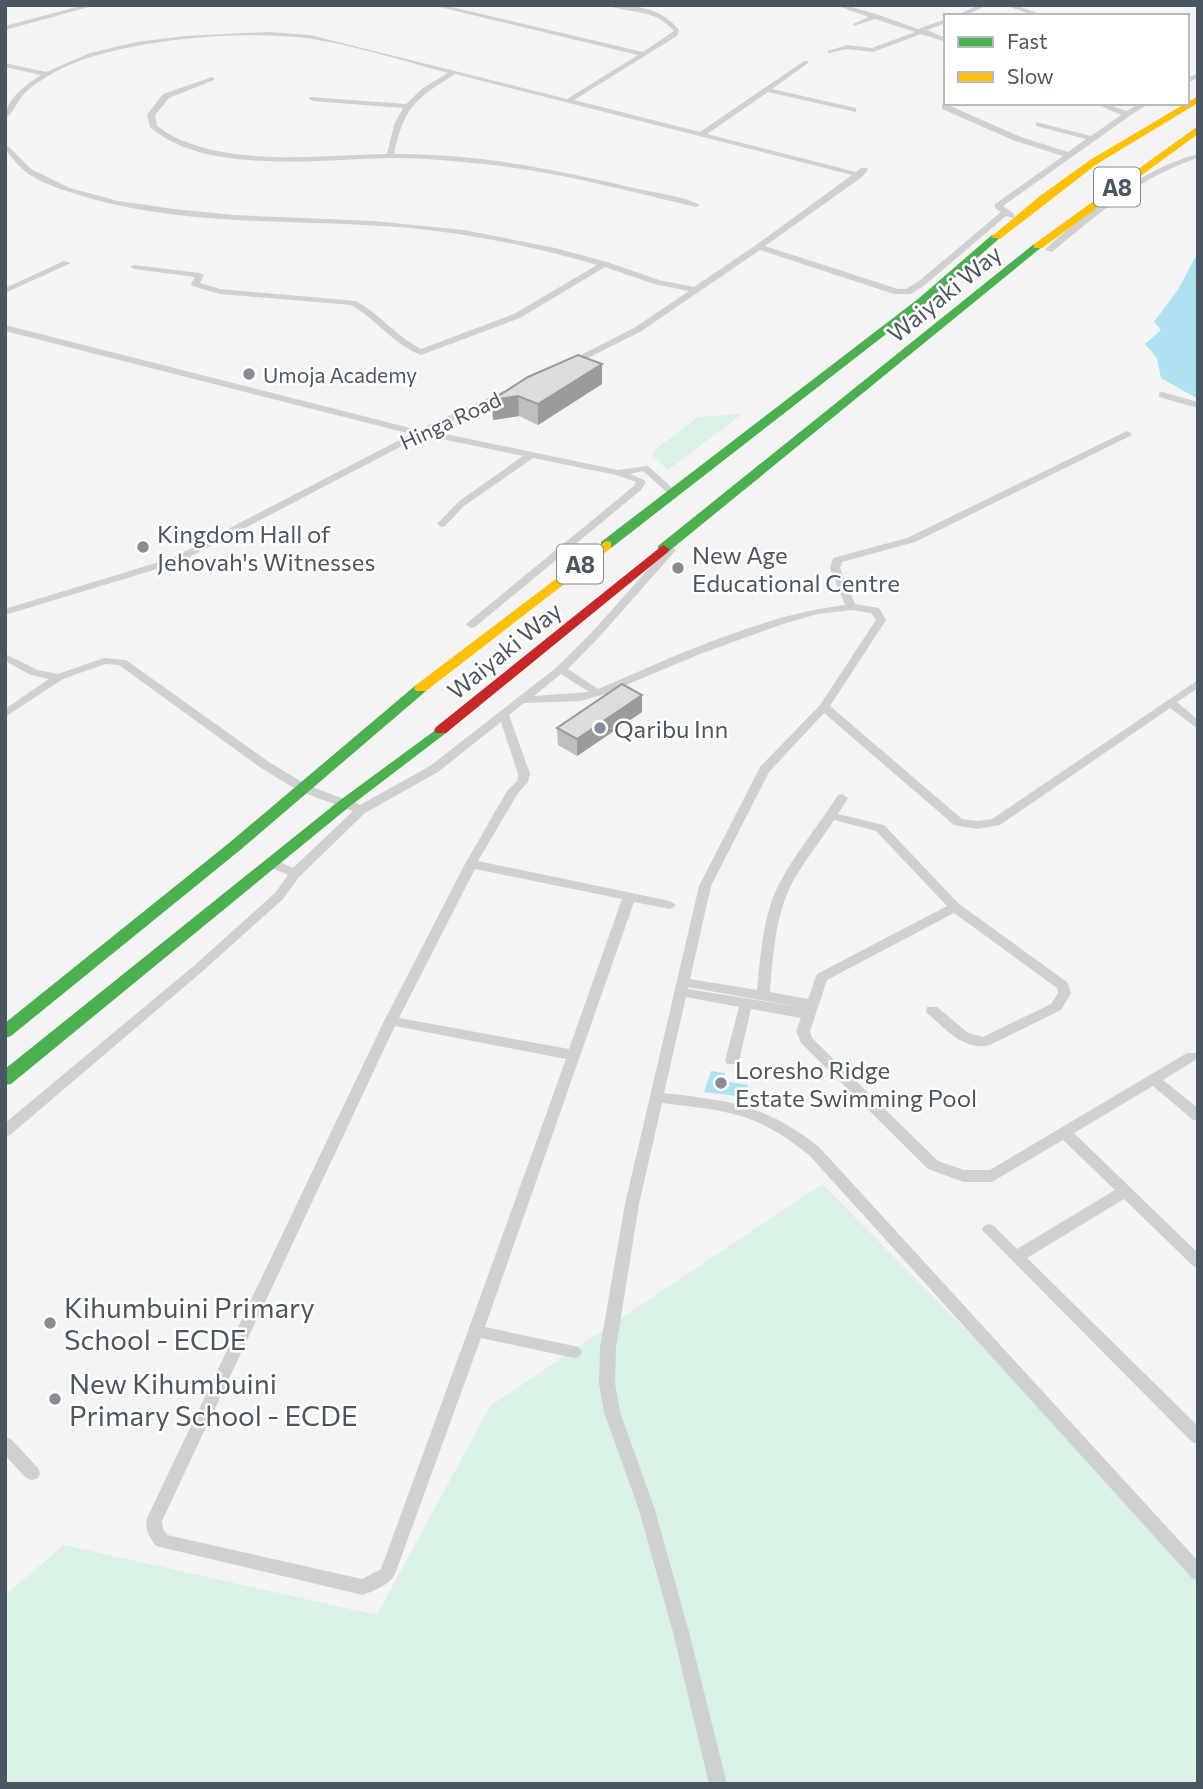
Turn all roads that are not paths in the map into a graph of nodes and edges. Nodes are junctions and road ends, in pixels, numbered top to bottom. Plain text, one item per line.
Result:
1 (93, 5) edge
2 (434, 5) edge
3 (610, 5) edge
4 (838, 5) edge
5 (985, 5) edge
6 (1008, 5) edge
7 (963, 14) edge
8 (1036, 14) edge
9 (877, 16) junction
10 (944, 22) edge
11 (855, 25) dead end
12 (5, 28) edge
13 (922, 31) junction
14 (944, 39) edge
15 (830, 52) dead end
16 (644, 54) junction
17 (806, 62) dead end
18 (5, 65) edge
19 (452, 73) junction
20 (47, 74) junction
21 (212, 79) dead end
22 (769, 90) junction
23 (313, 99) dead end
24 (568, 102) junction
25 (1102, 105) edge
26 (1143, 105) edge
27 (1187, 105) edge
28 (405, 106) junction
29 (945, 107) dead end
30 (853, 110) dead end
31 (1126, 114) junction
32 (5, 117) edge
33 (1039, 124) dead end
34 (1198, 129) edge
35 (703, 134) junction
36 (1093, 139) junction
37 (1198, 143) edge
38 (5, 145) edge
39 (390, 155) junction
40 (1069, 155) junction
41 (1198, 156) edge
42 (1159, 158) junction
43 (696, 205) dead end
44 (1018, 214) junction
45 (1069, 221) junction
46 (759, 247) junction
47 (1049, 250) dead end
48 (67, 263) dead end
49 (604, 264) junction
50 (134, 267) dead end
51 (930, 286) junction
52 (696, 290) junction
53 (5, 291) edge
54 (5, 328) edge
55 (562, 368) edge
56 (512, 391) edge
57 (1162, 395) dead end
58 (1198, 405) edge
59 (421, 433) junction
60 (1127, 433) dead end
61 (532, 454) junction
62 (618, 473) junction
63 (640, 482) junction
64 (674, 494) junction
65 (442, 524) dead end
66 (688, 531) junction
67 (850, 605) junction
68 (5, 612) edge
69 (471, 625) dead end
70 (5, 657) edge
71 (561, 669) junction
72 (59, 677) junction
73 (1198, 683) edge
74 (597, 693) junction
75 (524, 700) junction
76 (1170, 702) junction
77 (824, 707) junction
78 (5, 714) edge
79 (504, 716) junction
80 (1198, 726) edge
81 (303, 788) junction
82 (842, 798) dead end
83 (344, 804) junction
84 (361, 810) junction
85 (832, 816) junction
86 (271, 863) junction
87 (471, 864) junction
88 (295, 874) junction
89 (629, 898) junction
90 (670, 905) dead end
91 (955, 907) junction
92 (682, 987) junction
93 (763, 996) junction
94 (746, 1003) junction
95 (809, 1009) junction
96 (932, 1010) dead end
97 (391, 1021) junction
98 (5, 1032) edge
99 (573, 1055) junction
100 (1192, 1056) dead end
101 (732, 1061) dead end
102 (5, 1079) edge
103 (1155, 1080) junction
104 (656, 1097) junction
105 (1198, 1116) edge
106 (5, 1131) edge
107 (1065, 1133) junction
108 (1125, 1191) junction
109 (989, 1230) dead end
110 (1016, 1257) junction
111 (1198, 1262) edge
112 (476, 1331) junction
113 (574, 1352) dead end
114 (1198, 1437) edge
115 (5, 1444) edge
116 (32, 1473) dead end
117 (1198, 1573) edge
118 (718, 1784) edge

1 - 12 street
2 - 16 street
3 - 16 street
4 - 9 street
5 - 7 street
6 - 8 street
9 - 11 street
9 - 13 street
10 - 13 street
13 - 14 street
13 - 15 street
16 - 24 street
17 - 22 street
18 - 20 street
19 - 20 street
19 - 24 street
19 - 28 street
20 - 32 street
21 - 39 street
22 - 30 street
22 - 35 street
23 - 28 street
24 - 35 street
25 - 31 street
26 - 31 street
27 - 44 highway, Waiyaki Way / A8
28 - 39 street
29 - 40 street
31 - 36 street
33 - 36 street
34 - 42 highway, Waiyaki Way / A8
35 - 46 street
36 - 40 street
37 - 42 highway
38 - 49 street
39 - 43 street
40 - 44 street
41 - 47 street
42 - 45 highway, Waiyaki Way / A8
44 - 45 highway
44 - 51 highway, Waiyaki Way / A8
45 - 66 highway, Waiyaki Way / A8
46 - 51 street
46 - 52 street
48 - 53 street
49 - 50 street
49 - 52 street
51 - 64 highway, Waiyaki Way / A8
52 - 55 street
54 - 59 street
56 - 59 street, Hinga Road
57 - 58 street
59 - 61 street
59 - 68 street, Hinga Road
60 - 67 street
61 - 62 street
61 - 65 street
62 - 63 street
62 - 64 street
63 - 64 street
63 - 69 street
64 - 81 highway, Waiyaki Way / A8
66 - 71 street
66 - 83 highway, Waiyaki Way / A8
67 - 74 street
67 - 77 street
70 - 72 street
71 - 74 street
71 - 75 street
72 - 78 street
72 - 81 street
73 - 76 street
74 - 75 street
75 - 79 street
76 - 77 street
76 - 80 street
77 - 92 street
79 - 84 street
79 - 87 street
81 - 83 street
81 - 98 highway, Waiyaki Way / A8
82 - 85 street
83 - 84 street
83 - 86 highway, Waiyaki Way / A8
84 - 88 street
85 - 91 street
85 - 93 street
86 - 88 street
86 - 102 highway, Waiyaki Way / A8
87 - 89 street
87 - 97 street
88 - 106 street
89 - 90 street
89 - 99 street
91 - 95 street
91 - 96 street
92 - 93 street
92 - 94 street
92 - 104 street
93 - 95 street
94 - 95 street
94 - 101 street
95 - 107 street
97 - 99 street
97 - 112 street
99 - 112 street
100 - 103 street
103 - 105 street
103 - 107 street
104 - 117 street
104 - 118 street
107 - 108 street
108 - 110 street
108 - 111 street
109 - 110 street
110 - 114 street
112 - 113 street
115 - 116 street

